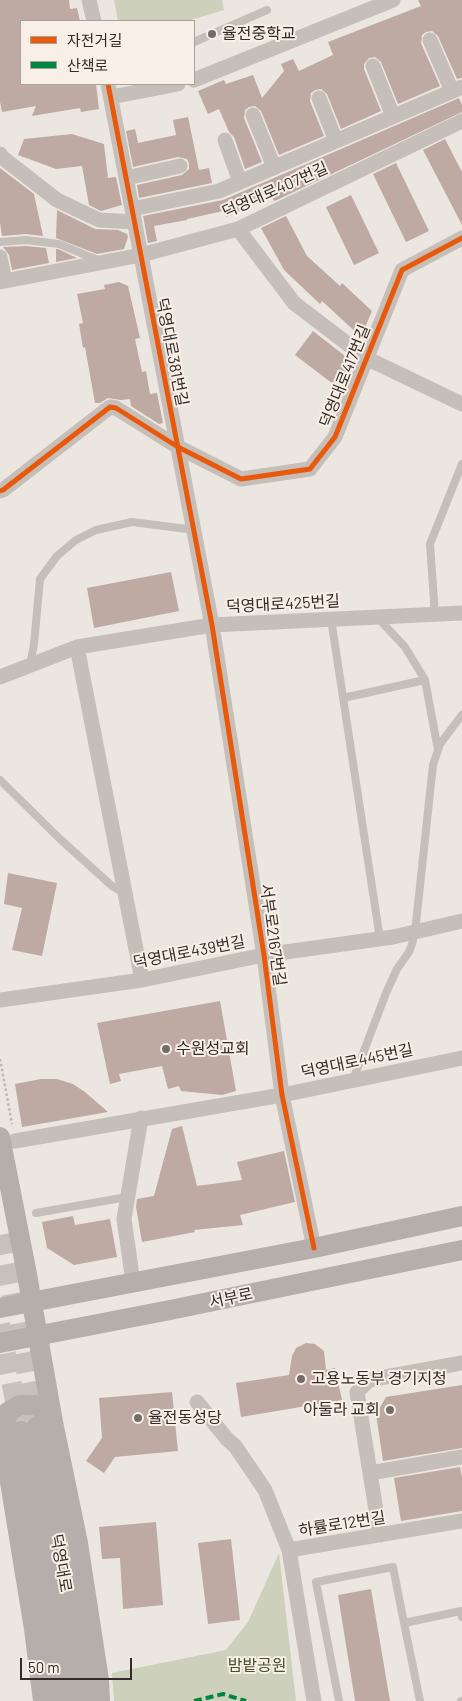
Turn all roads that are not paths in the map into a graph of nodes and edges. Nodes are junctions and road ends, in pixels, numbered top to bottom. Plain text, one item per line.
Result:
1 (90, 0) edge
2 (385, 1) edge
3 (267, 10) dead end
4 (94, 20) edge
5 (430, 40) dead end
6 (195, 42) edge
7 (373, 66) dead end
8 (195, 80) edge
9 (166, 85) edge
10 (457, 89) edge
11 (109, 90) edge
12 (318, 98) dead end
13 (253, 115) dead end
14 (393, 116) junction
15 (462, 122) edge
16 (225, 140) dead end
17 (336, 141) junction
18 (0, 154) edge
19 (180, 166) dead end
20 (274, 167) junction
21 (126, 178) junction
22 (240, 182) junction
23 (133, 215) junction
24 (238, 229) junction
25 (462, 238) edge
26 (0, 242) edge
27 (141, 255) junction
28 (0, 258) edge
29 (104, 262) junction
30 (2, 282) edge
31 (366, 358) junction
32 (462, 404) edge
33 (178, 446) junction
34 (462, 464) edge
35 (0, 491) edge
36 (194, 534) junction
37 (435, 615) junction
38 (462, 616) edge
39 (376, 617) junction
40 (331, 620) junction
41 (212, 625) junction
42 (77, 647) junction
43 (30, 665) junction
44 (0, 677) edge
45 (425, 680) junction
46 (344, 698) junction
47 (462, 715) edge
48 (438, 750) junction
49 (0, 780) edge
50 (125, 894) junction
51 (462, 921) edge
52 (415, 932) junction
53 (380, 939) junction
54 (264, 955) junction
55 (142, 980) junction
56 (0, 1000) edge
57 (462, 1058) edge
58 (353, 1080) junction
59 (282, 1094) junction
60 (142, 1118) junction
61 (7, 1139) edge
62 (127, 1196) junction
63 (14, 1208) junction
64 (36, 1213) dead end
65 (462, 1216) edge
66 (0, 1228) edge
67 (314, 1248) junction
68 (462, 1250) edge
69 (133, 1282) junction
70 (32, 1302) junction
71 (0, 1308) edge
72 (38, 1336) junction
73 (0, 1343) edge
74 (462, 1363) edge
75 (197, 1402) dead end
76 (23, 1427) edge
77 (462, 1457) edge
78 (370, 1474) junction
79 (462, 1521) edge
80 (380, 1535) junction
81 (289, 1550) junction
82 (462, 1617) edge
83 (404, 1623) junction
84 (43, 1701) edge
85 (62, 1701) edge
86 (81, 1701) edge
87 (100, 1701) edge
88 (314, 1701) edge
89 (340, 1701) edge
90 (420, 1701) edge

1 - 4 street
2 - 8 street
3 - 6 lane
5 - 10 street
7 - 14 street
9 - 11 street
10 - 14 street
11 - 21 street, 덕영대로381번길
12 - 17 street
13 - 20 street
14 - 17 street
15 - 24 street, 덕영대로407번길
16 - 22 street
17 - 20 street
18 - 23 street
19 - 21 street
20 - 22 street
21 - 23 street, 덕영대로381번길
22 - 23 street
23 - 27 street, 덕영대로381번길
24 - 27 street, 덕영대로407번길
24 - 31 street
25 - 31 street, 덕영대로417번길
26 - 29 lane
27 - 29 street, 덕영대로407번길
27 - 33 street, 덕영대로381번길
28 - 30 street, 덕영대로407번길
29 - 30 street, 덕영대로407번길
31 - 32 street
31 - 33 street, 덕영대로417번길
33 - 35 street, 덕영대로417번길
33 - 36 street, 덕영대로381번길
34 - 37 lane
36 - 41 street, 덕영대로381번길
36 - 43 lane
37 - 38 street, 덕영대로425번길
37 - 39 street, 덕영대로425번길
39 - 40 street, 덕영대로425번길
39 - 45 lane
40 - 41 street, 덕영대로425번길
40 - 46 lane
41 - 42 street, 덕영대로425번길
41 - 54 street, 서부로2167번길
42 - 43 street, 덕영대로425번길
42 - 50 street
43 - 44 street, 덕영대로425번길
45 - 46 lane
45 - 48 lane
46 - 53 lane
47 - 48 lane
48 - 52 lane
49 - 50 lane
50 - 55 street
51 - 52 street, 덕영대로439번길
52 - 53 street, 덕영대로439번길
52 - 58 lane
53 - 54 street, 덕영대로439번길
54 - 55 street, 덕영대로439번길
54 - 59 street, 서부로2167번길
55 - 56 street, 덕영대로439번길
57 - 58 street, 덕영대로445번길
58 - 59 street, 덕영대로445번길
59 - 60 street, 덕영대로445번길
59 - 67 street, 서부로2167번길
60 - 61 street, 덕영대로445번길
60 - 62 street
61 - 63 main road
62 - 64 lane
62 - 69 street
63 - 66 main road
63 - 70 main road
65 - 67 main road, 서부로
67 - 69 main road, 서부로
68 - 72 main road, 서부로
69 - 70 main road, 서부로
70 - 71 main road, 서부로
70 - 72 main road
72 - 73 main road, 서부로
72 - 76 main road
74 - 78 street
75 - 81 street
76 - 84 main road
76 - 85 main road, 덕영대로
76 - 86 main road, 덕영대로
76 - 87 main road
77 - 78 street
78 - 80 street
79 - 80 street, 하률로12번길
80 - 81 street, 하률로12번길
81 - 88 street, 하률로12번길
82 - 83 lane
83 - 89 lane
83 - 90 lane

